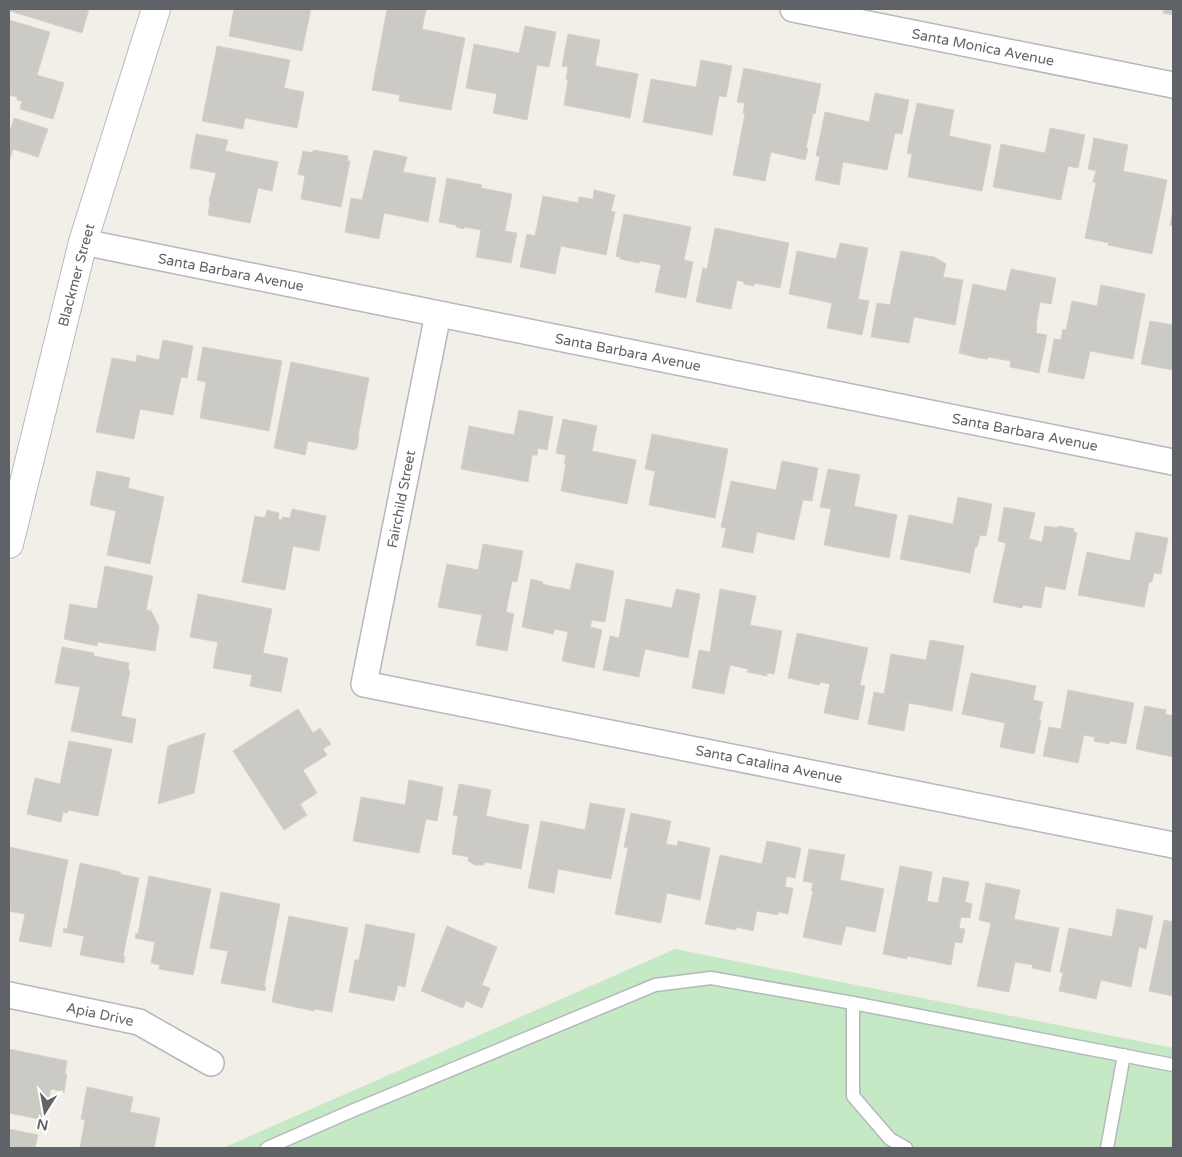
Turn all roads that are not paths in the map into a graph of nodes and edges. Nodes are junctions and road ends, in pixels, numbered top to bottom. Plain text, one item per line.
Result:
1 (156, 9) edge
2 (793, 9) edge
3 (1173, 85) edge
4 (83, 242) junction
5 (438, 314) junction
6 (1173, 462) edge
7 (9, 544) edge
8 (364, 684) joint
9 (1173, 845) edge
10 (9, 995) edge
11 (853, 1003) junction
12 (1124, 1055) junction
13 (211, 1063) dead end
14 (1173, 1065) edge
15 (267, 1148) edge
16 (906, 1148) edge
17 (1107, 1148) edge

1 - 4 street, Blackmer Street
2 - 3 street, Santa Monica Avenue
4 - 5 street, Santa Barbara Avenue
4 - 7 street, Blackmer Street
5 - 6 street, Santa Barbara Avenue
5 - 8 street, Fairchild Street
8 - 9 street, Santa Catalina Avenue
10 - 13 street, Apia Drive
11 - 12 lane
11 - 15 lane
11 - 16 lane
12 - 14 lane
12 - 17 lane

